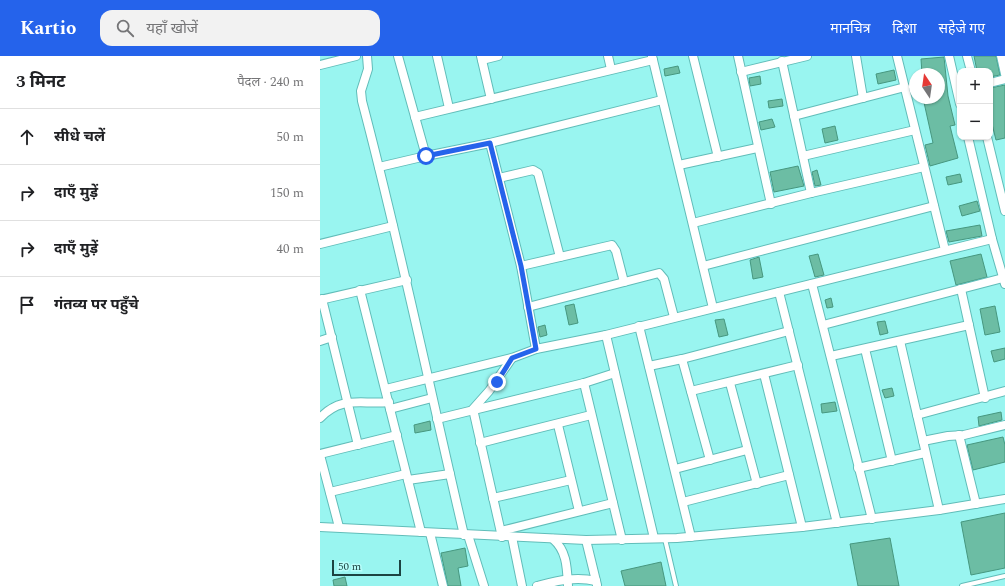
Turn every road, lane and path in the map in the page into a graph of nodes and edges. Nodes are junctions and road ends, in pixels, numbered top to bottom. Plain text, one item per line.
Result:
1 (356, 56) edge
2 (367, 56) edge
3 (398, 56) edge
4 (436, 56) edge
5 (498, 56) edge
6 (608, 56) edge
7 (693, 56) edge
8 (738, 56) edge
9 (807, 56) edge
10 (856, 56) edge
11 (897, 56) edge
12 (949, 56) edge
13 (967, 56) edge
14 (1001, 56) edge
15 (481, 58) edge
16 (652, 58) edge
17 (782, 62) junction
18 (320, 65) edge
19 (970, 68) edge
20 (611, 69) junction
21 (741, 72) junction
22 (1005, 74) edge
23 (1005, 79) edge
24 (993, 83) edge
25 (905, 87) junction
26 (957, 91) edge
27 (863, 98) junction
28 (491, 99) junction
29 (662, 100) junction
30 (449, 108) junction
31 (794, 116) junction
32 (415, 117) junction
33 (915, 130) junction
34 (969, 140) edge
35 (988, 140) edge
36 (490, 143) junction
37 (758, 148) junction
38 (426, 156) junction
39 (803, 156) junction
40 (718, 157) junction
41 (679, 165) junction
42 (379, 167) junction
43 (924, 167) junction
44 (499, 178) junction
45 (811, 193) junction
46 (771, 204) junction
47 (934, 206) junction
48 (1005, 211) edge
49 (693, 223) junction
50 (393, 226) junction
51 (992, 239) junction
52 (320, 244) edge
53 (945, 250) junction
54 (560, 257) junction
55 (521, 266) junction
56 (703, 266) junction
57 (407, 280) junction
58 (1004, 281) edge
59 (624, 282) junction
60 (812, 284) junction
61 (962, 289) junction
62 (360, 290) junction
63 (779, 292) junction
64 (321, 299) edge
65 (528, 307) junction
66 (713, 308) junction
67 (674, 317) junction
68 (823, 325) junction
69 (969, 325) junction
70 (640, 326) junction
71 (789, 331) junction
72 (606, 335) junction
73 (332, 337) junction
74 (320, 341) edge
75 (900, 341) junction
76 (536, 349) junction
77 (865, 349) junction
78 (831, 356) junction
79 (512, 358) junction
80 (682, 359) junction
81 (798, 365) junction
82 (649, 366) junction
83 (615, 374) junction
84 (764, 374) junction
85 (429, 378) junction
86 (584, 383) junction
87 (730, 383) junction
88 (386, 389) junction
89 (691, 391) junction
90 (1005, 391) edge
91 (432, 398) junction
92 (985, 398) junction
93 (348, 402) junction
94 (389, 405) junction
95 (473, 410) junction
96 (916, 415) junction
97 (591, 416) junction
98 (320, 418) edge
99 (436, 419) junction
100 (558, 425) junction
101 (1005, 425) edge
102 (397, 435) junction
103 (959, 435) junction
104 (923, 441) junction
105 (480, 443) junction
106 (358, 445) junction
107 (747, 450) junction
108 (925, 453) junction
109 (320, 455) edge
110 (710, 460) junction
111 (892, 460) junction
112 (858, 468) junction
113 (674, 469) junction
114 (450, 474) junction
115 (789, 475) junction
116 (407, 477) junction
117 (571, 480) junction
118 (756, 484) junction
119 (330, 492) junction
120 (493, 498) junction
121 (1005, 499) edge
122 (683, 502) junction
123 (613, 503) junction
124 (976, 504) junction
125 (939, 510) junction
126 (579, 511) junction
127 (872, 519) junction
128 (837, 523) junction
129 (320, 527) edge
130 (339, 528) junction
131 (802, 528) junction
132 (421, 532) junction
133 (430, 533) junction
134 (502, 534) junction
135 (466, 535) junction
136 (512, 537) junction
137 (691, 537) junction
138 (654, 538) junction
139 (665, 538) junction
140 (553, 539) junction
141 (586, 540) junction
142 (622, 540) junction
143 (1005, 576) edge
144 (568, 582) edge
145 (597, 583) edge
146 (443, 586) edge
147 (484, 586) edge
148 (522, 586) edge
149 (537, 586) edge
150 (676, 586) edge
151 (962, 586) edge

1 - 18 street
2 - 42 street
3 - 32 street
4 - 30 street
5 - 15 street
6 - 20 street
7 - 40 street
8 - 21 street
9 - 17 street
10 - 27 street
11 - 25 street
12 - 26 street
13 - 19 street
14 - 22 street
15 - 28 street
16 - 20 street
16 - 29 street
17 - 21 street
17 - 31 street
20 - 28 street
21 - 37 street
23 - 24 street
25 - 27 street
25 - 33 street
27 - 31 street
28 - 30 street
29 - 36 street
29 - 41 street
30 - 32 street
31 - 39 street
32 - 38 street
33 - 39 street
33 - 43 street
34 - 51 street
35 - 48 street
36 - 38 street
36 - 44 street
37 - 40 street
37 - 46 street
38 - 42 street
39 - 45 street
40 - 41 street
41 - 49 street
42 - 50 street
43 - 45 street
43 - 47 street
44 - 54 street
44 - 55 street
45 - 46 street
46 - 49 street
47 - 53 street
47 - 56 street
49 - 56 street
50 - 52 street
50 - 57 street
51 - 53 street
51 - 58 street
53 - 60 street
54 - 55 street
54 - 59 street
55 - 65 street
56 - 66 street
57 - 62 street
57 - 85 street
58 - 61 street
59 - 65 street
59 - 67 street
60 - 63 street
60 - 68 street
61 - 68 street
61 - 69 street
62 - 64 street
62 - 88 street
63 - 66 street
63 - 71 street
64 - 73 street
65 - 76 street
66 - 67 street
67 - 70 street
68 - 78 street
69 - 75 street
69 - 92 street
70 - 72 street
70 - 82 street
71 - 80 street
71 - 81 street
72 - 76 street
72 - 83 street
73 - 74 street
73 - 93 street
75 - 77 street
75 - 96 street
76 - 79 street
77 - 78 street
77 - 111 street
78 - 112 street
79 - 85 street
79 - 95 street
80 - 82 street
80 - 89 street
81 - 84 street
81 - 128 street
82 - 113 street
83 - 86 street
83 - 138 street
84 - 87 street
84 - 115 street
85 - 88 street
85 - 91 street
86 - 95 street
86 - 97 street
87 - 89 street
87 - 107 street
88 - 94 street
89 - 110 street
90 - 92 street
91 - 94 street
91 - 99 street
92 - 96 street
93 - 94 street
93 - 98 street
93 - 106 street
94 - 102 street
95 - 99 street
95 - 105 street
96 - 104 street
97 - 100 street
97 - 123 street
99 - 114 street
100 - 105 street
100 - 117 street
101 - 103 street
102 - 106 street
102 - 116 street
103 - 104 street
103 - 124 street
104 - 108 street
105 - 120 street
106 - 109 street
107 - 110 street
107 - 118 street
108 - 111 street
108 - 125 street
109 - 119 street
110 - 113 street
111 - 112 street
112 - 127 street
113 - 122 street
114 - 116 street
114 - 135 street
115 - 118 street
115 - 131 street
116 - 119 street
116 - 132 street
117 - 120 street
117 - 126 street
118 - 122 street
119 - 130 street
120 - 134 street
121 - 124 street
122 - 137 street
123 - 126 street
123 - 142 street
124 - 125 street
125 - 127 street
126 - 134 street
127 - 128 street
128 - 131 street
129 - 130 street
130 - 132 street
131 - 137 street
132 - 133 street
133 - 135 street
133 - 146 street
134 - 135 street
134 - 136 street
135 - 147 street
136 - 140 street
136 - 148 street
137 - 139 street
138 - 139 street
138 - 142 street
139 - 150 lane
140 - 141 street
140 - 144 street
141 - 142 street
141 - 145 street
143 - 151 lane
144 - 145 street
144 - 149 street

